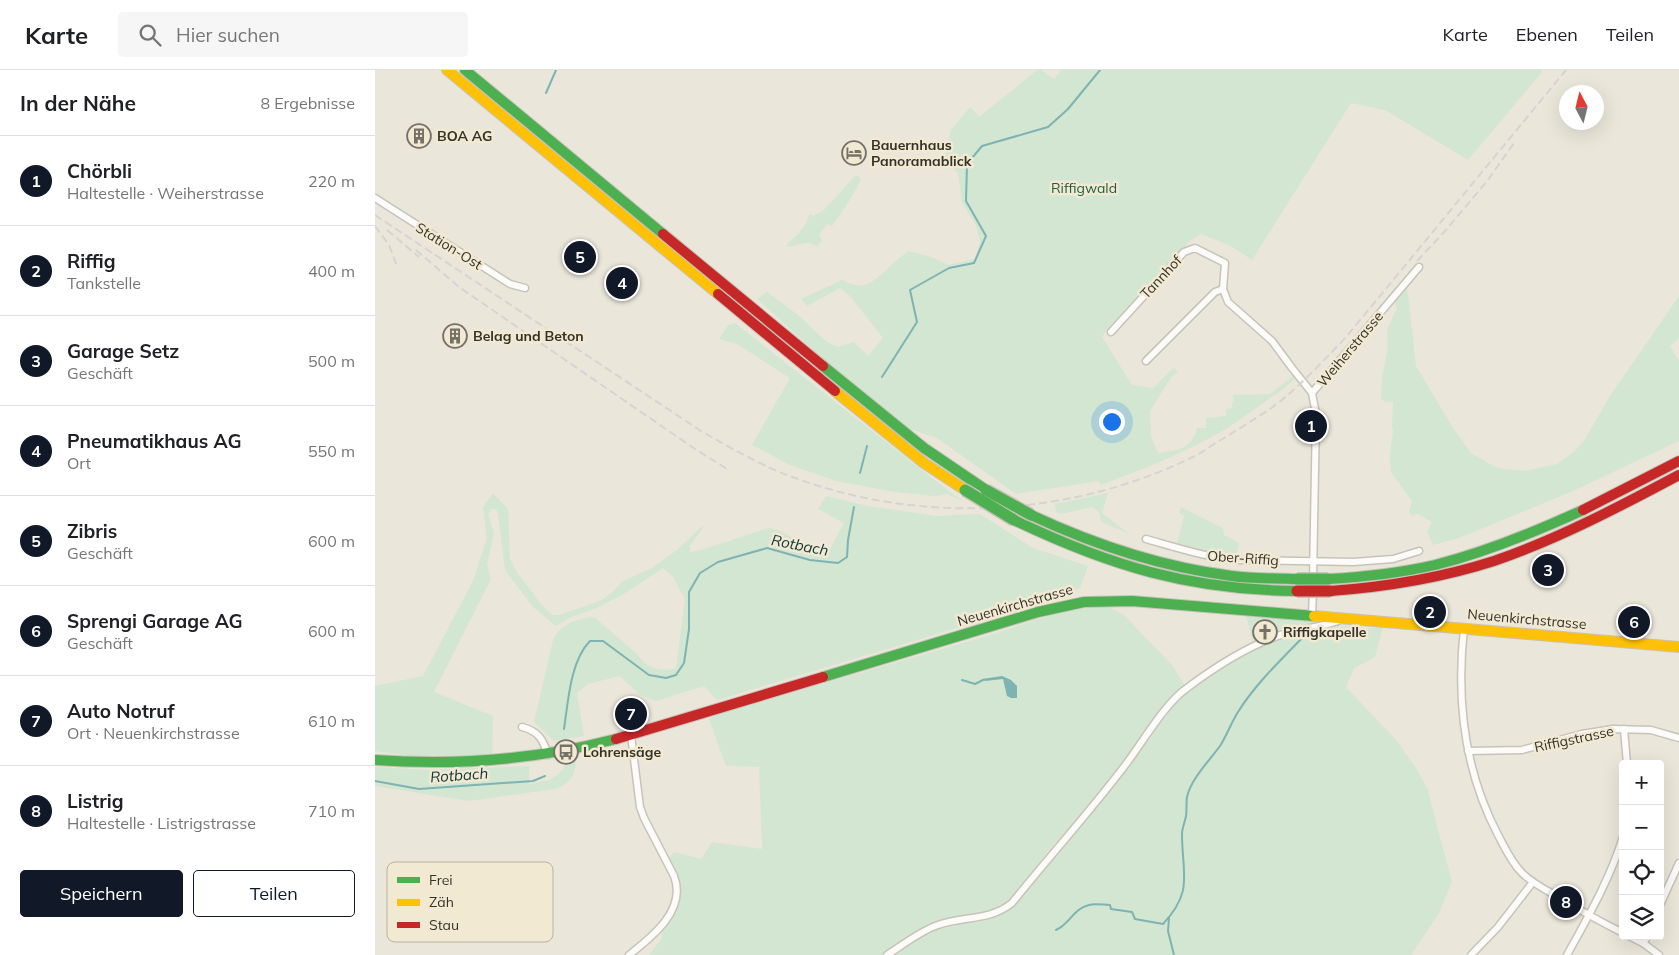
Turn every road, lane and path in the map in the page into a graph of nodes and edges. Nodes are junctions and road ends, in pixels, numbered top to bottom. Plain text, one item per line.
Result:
1 (447, 70) edge
2 (465, 70) edge
3 (475, 70) edge
4 (522, 116) junction
5 (375, 198) edge
6 (1419, 267) dead end
7 (525, 288) dead end
8 (1223, 289) junction
9 (1111, 332) dead end
10 (1146, 360) dead end
11 (1312, 392) junction
12 (921, 452) junction
13 (1679, 461) edge
14 (1679, 475) edge
15 (1679, 481) edge
16 (1622, 505) junction
17 (1146, 539) dead end
18 (1419, 551) dead end
19 (1313, 561) junction
20 (1312, 615) junction
21 (1347, 618) junction
22 (1464, 628) junction
23 (1679, 647) edge
24 (521, 727) dead end
25 (1624, 728) junction
26 (631, 735) junction
27 (1679, 738) edge
28 (1468, 751) junction
29 (548, 755) junction
30 (375, 760) edge
31 (1627, 760) edge
32 (1619, 847) edge
33 (1679, 863) edge
34 (1533, 882) junction
35 (1664, 896) edge
36 (1589, 916) junction
37 (1619, 931) edge
38 (1637, 940) edge
39 (1645, 940) edge
40 (1643, 943) junction
41 (629, 955) edge
42 (887, 955) edge
43 (1471, 955) edge
44 (1567, 955) edge
45 (1659, 955) edge

1 - 12 main road
2 - 4 main road
3 - 4 main road
4 - 12 main road
5 - 7 street, Station-Ost
6 - 11 street, Weiherstrasse
8 - 9 street, Tannhof
8 - 10 street
8 - 11 street
11 - 19 street, Weiherstrasse
12 - 13 main road, bridge
12 - 16 main road, bridge
14 - 16 main road
15 - 16 main road
17 - 19 street, Ober-Riffig
18 - 19 street
19 - 20 street, Weiherstrasse
20 - 21 main road, Neuenkirchstrasse
20 - 26 main road, Neuenkirchstrasse
21 - 22 main road, Neuenkirchstrasse
21 - 42 street
22 - 23 main road, Neuenkirchstrasse
22 - 28 street
24 - 29 street
25 - 27 street, Riffigstrasse
25 - 28 street, Riffigstrasse
25 - 31 street
26 - 29 main road, Neuenkirchstrasse
26 - 41 street
28 - 34 street
29 - 30 main road, Neuenkirchstrasse
32 - 36 street
33 - 35 street
34 - 36 street
34 - 43 street
36 - 37 street
36 - 44 street
38 - 40 street
39 - 40 street
40 - 45 street

